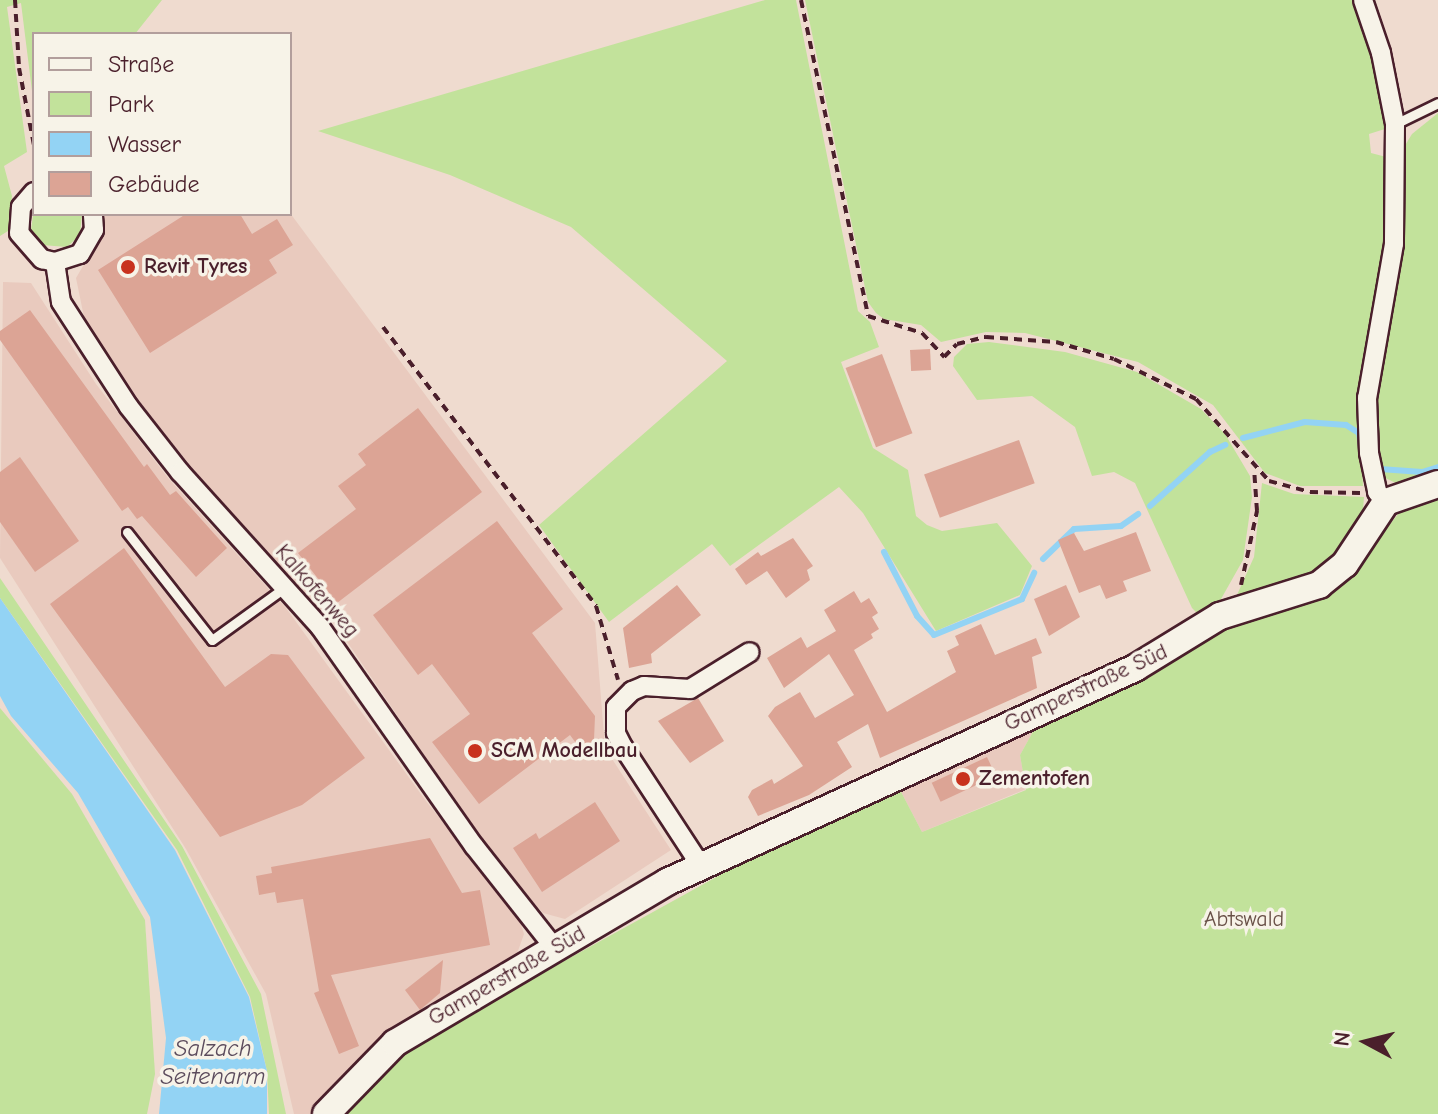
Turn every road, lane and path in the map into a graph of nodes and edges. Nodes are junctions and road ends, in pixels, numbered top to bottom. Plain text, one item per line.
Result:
1 (15, 0) edge
2 (801, 0) edge
3 (1363, 0) edge
4 (1438, 103) edge
5 (1395, 124) junction
6 (32, 135) edge
7 (32, 194) edge
8 (93, 216) edge
9 (55, 262) junction
10 (383, 327) dead end
11 (1254, 470) junction
12 (1438, 484) edge
13 (1382, 497) junction
14 (127, 532) dead end
15 (284, 588) junction
16 (1220, 616) junction
17 (750, 652) dead end
18 (622, 698) junction
19 (701, 866) junction
20 (556, 950) junction
21 (326, 1114) edge

1 - 6 path
2 - 11 path
3 - 5 street
4 - 5 lane
5 - 13 street
7 - 9 street
8 - 9 street
9 - 15 street, Kalkofenweg
10 - 18 path
11 - 13 path
11 - 16 path
12 - 13 street
13 - 16 street, Gamperstraße Süd
14 - 15 lane
15 - 20 street, Kalkofenweg
16 - 19 street, Gamperstraße Süd
17 - 18 street
18 - 19 street
19 - 20 street, Gamperstraße Süd
20 - 21 street, Gamperstraße Süd

